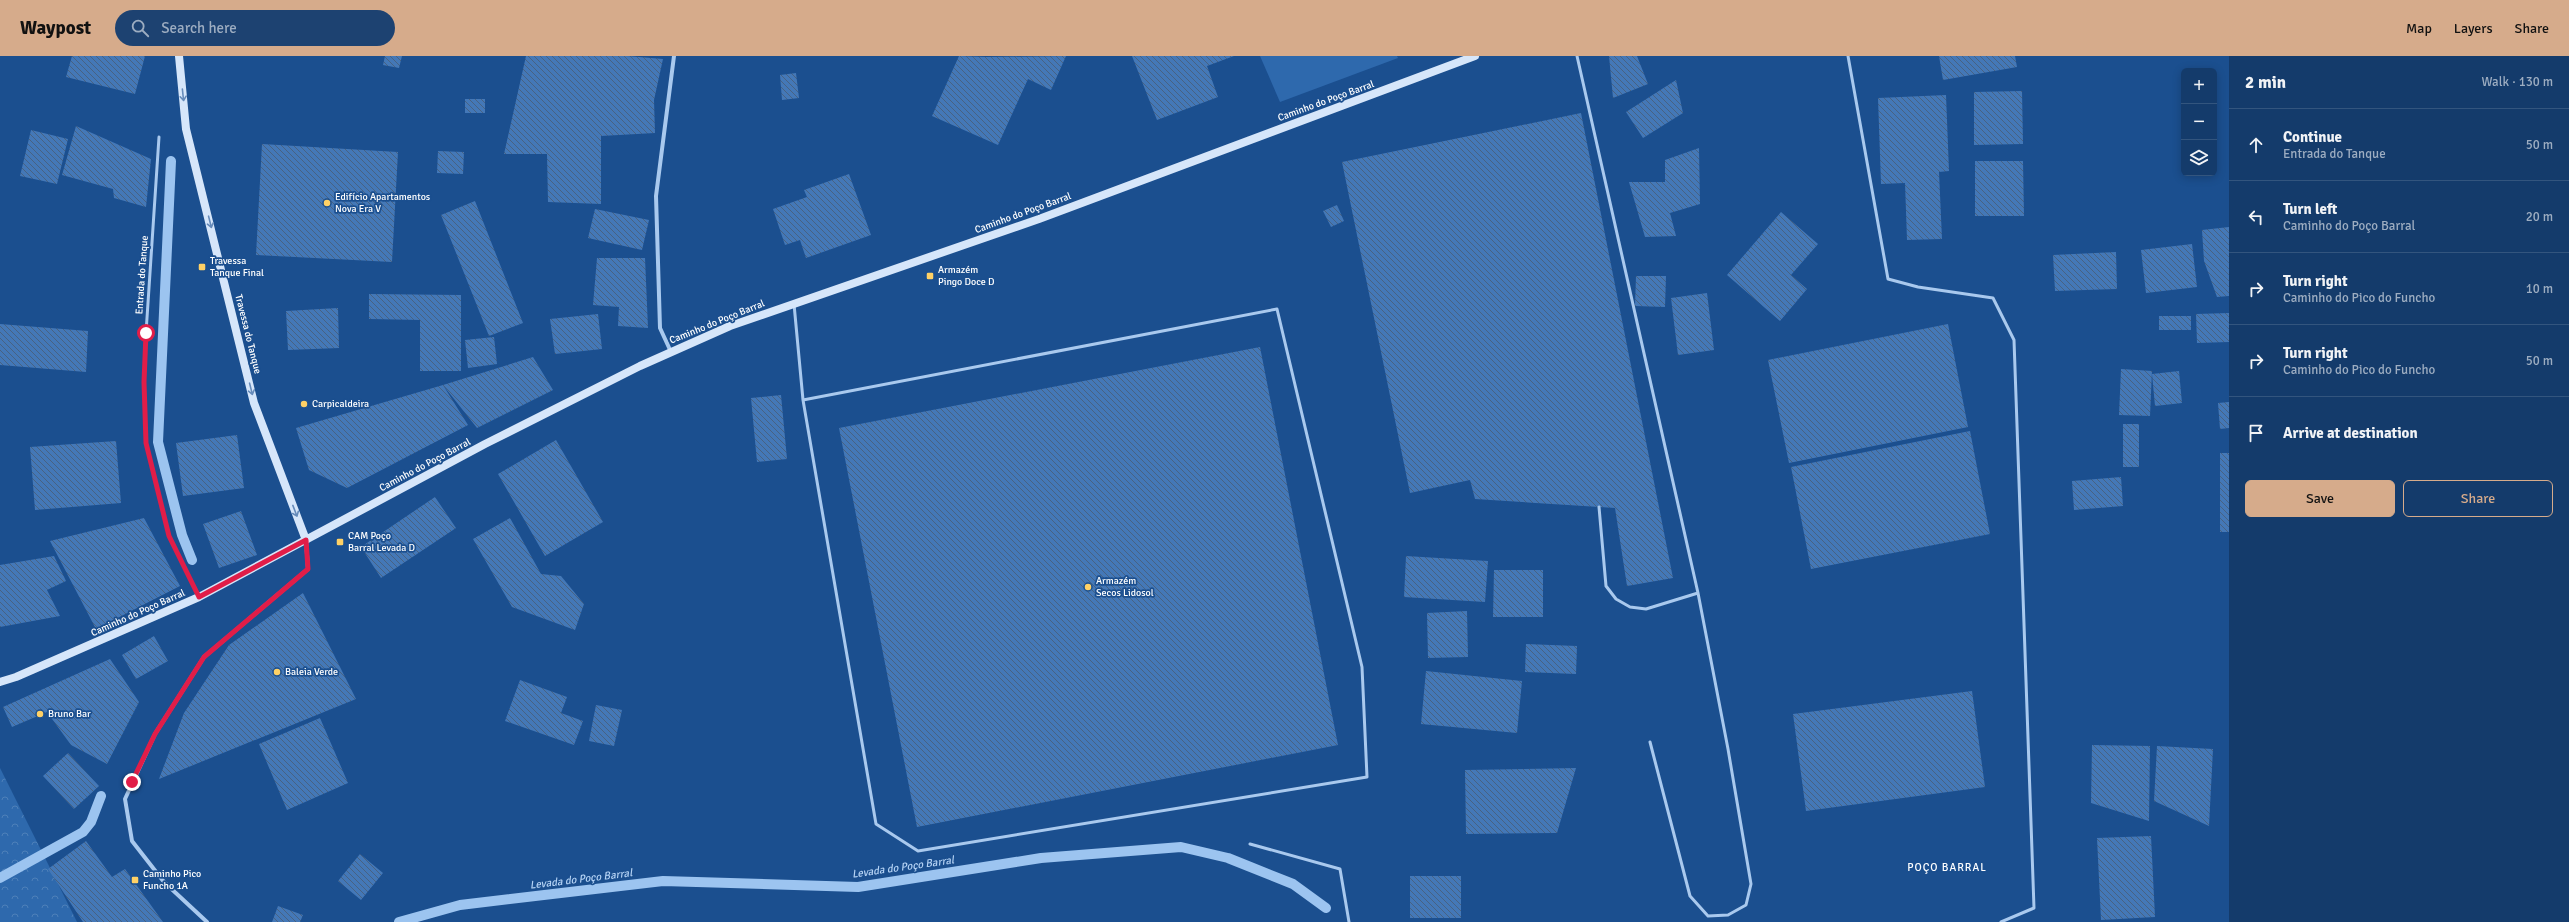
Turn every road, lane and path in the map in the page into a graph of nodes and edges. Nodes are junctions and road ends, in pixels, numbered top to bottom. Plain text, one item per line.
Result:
1 (179, 56) edge
2 (674, 56) edge
3 (1475, 56) edge
4 (1577, 56) edge
5 (1848, 56) edge
6 (159, 137) dead end
7 (794, 303) junction
8 (671, 352) junction
9 (803, 400) junction
10 (1599, 507) dead end
11 (306, 540) junction
12 (1698, 593) junction
13 (199, 597) junction
14 (0, 682) edge
15 (1650, 742) dead end
16 (1250, 844) dead end
17 (207, 922) edge
18 (1349, 922) edge
19 (2001, 922) edge

1 -> 11 street, Travessa do Tanque
2 - 8 street
3 - 7 street, Caminho do Poço Barral
4 - 12 lane
5 - 19 lane
6 - 13 lane, Entrada do Tanque
7 - 8 street, Caminho do Poço Barral
7 - 9 lane
8 - 11 street, Caminho do Poço Barral
9 - 9 lane
10 - 12 lane
11 - 13 street, Caminho do Poço Barral
11 - 17 street
12 - 15 lane
13 - 14 street, Caminho do Poço Barral
16 - 18 lane

